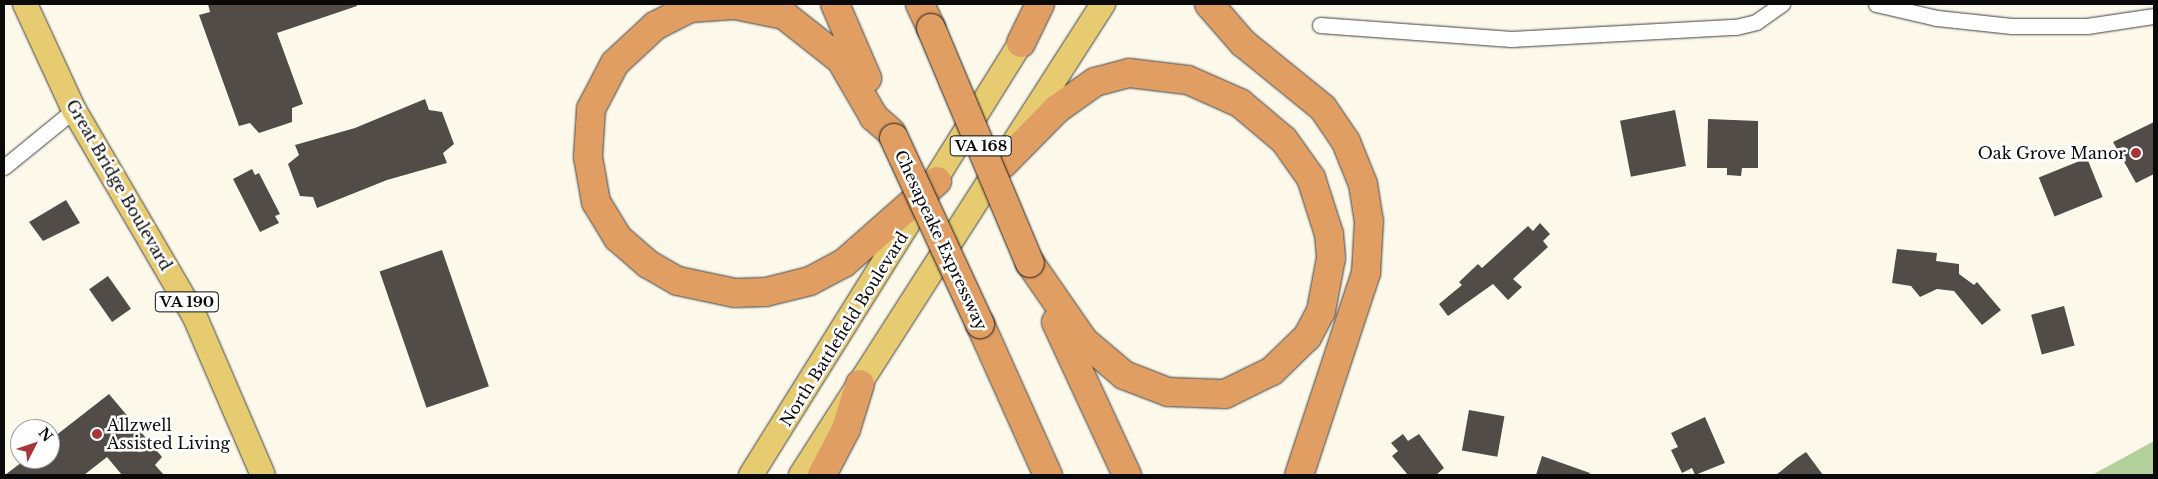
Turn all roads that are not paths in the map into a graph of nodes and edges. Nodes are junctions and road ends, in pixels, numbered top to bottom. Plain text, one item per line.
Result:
1 (25, 4) edge
2 (834, 4) edge
3 (920, 4) edge
4 (1040, 4) edge
5 (1046, 4) edge
6 (1103, 4) edge
7 (1209, 4) edge
8 (1782, 4) edge
9 (1876, 4) edge
10 (2154, 16) edge
11 (1320, 25) dead end
12 (1020, 42) junction
13 (74, 110) junction
14 (892, 135) junction
15 (1003, 164) junction
16 (4, 167) edge
17 (937, 181) junction
18 (1030, 263) junction
19 (860, 384) junction
20 (1023, 418) junction
21 (263, 475) edge
22 (751, 475) edge
23 (802, 475) edge
24 (822, 475) edge
25 (1041, 475) edge
26 (1048, 475) edge
27 (1127, 475) edge
28 (1299, 475) edge

1 - 13 main road, Great Bridge Boulevard / VA 190
2 - 14 highway, Chesapeake Expressway
3 - 18 highway, VA 168, bridge
4 - 12 highway
5 - 12 main road, North Battlefield Boulevard
6 - 15 main road
7 - 28 highway
8 - 11 street
9 - 10 street
12 - 17 main road, North Battlefield Boulevard
13 - 16 street
13 - 21 main road, Great Bridge Boulevard / VA 190
14 - 17 highway
14 - 20 highway, Chesapeake Expressway, bridge
15 - 18 highway
15 - 19 main road
17 - 22 main road, North Battlefield Boulevard
18 - 27 highway, VA 168
19 - 23 main road
19 - 24 highway
20 - 25 highway
20 - 26 highway, Chesapeake Expressway

